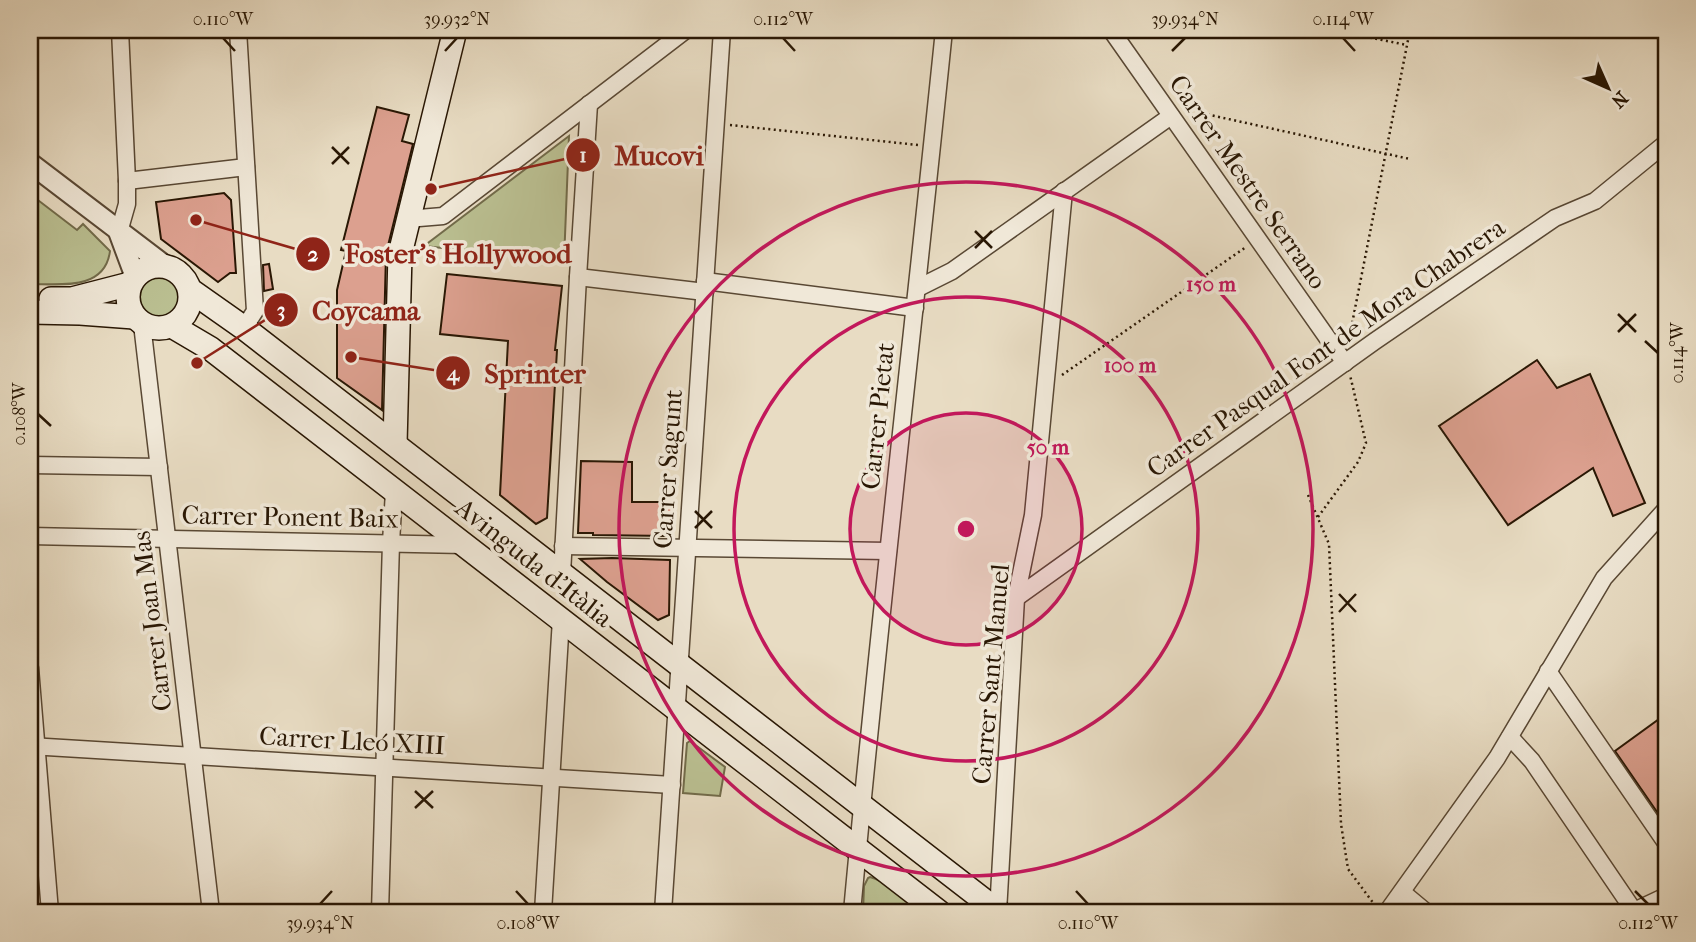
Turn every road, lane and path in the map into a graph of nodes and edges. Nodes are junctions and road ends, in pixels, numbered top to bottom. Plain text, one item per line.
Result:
1 (120, 30) edge
2 (238, 30) edge
3 (455, 30) edge
4 (686, 30) edge
5 (722, 30) edge
6 (944, 30) edge
7 (1111, 30) edge
8 (1332, 30) edge
9 (1410, 30) edge
10 (1408, 45) junction
11 (589, 104) junction
12 (1171, 116) junction
13 (716, 124) junction
14 (1666, 143) edge
15 (932, 147) junction
16 (1385, 154) junction
17 (1410, 159) dead end
18 (30, 163) edge
19 (246, 167) junction
20 (127, 181) junction
21 (1064, 191) junction
22 (407, 219) junction
23 (119, 232) junction
24 (1257, 239) junction
25 (164, 265) junction
26 (578, 277) junction
27 (133, 280) junction
28 (705, 287) junction
29 (918, 288) junction
30 (190, 290) junction
31 (30, 299) edge
32 (915, 308) junction
33 (30, 312) edge
34 (138, 320) junction
35 (172, 326) junction
36 (244, 328) junction
37 (1345, 363) junction
38 (1047, 386) junction
39 (395, 444) junction
40 (30, 465) edge
41 (159, 467) junction
42 (394, 491) junction
43 (1308, 495) dead end
44 (1666, 509) edge
45 (1318, 517) junction
46 (30, 536) edge
47 (167, 538) junction
48 (391, 543) junction
49 (464, 545) junction
50 (563, 546) junction
51 (688, 548) junction
52 (888, 551) junction
53 (562, 574) junction
54 (1016, 598) junction
55 (561, 620) junction
56 (680, 666) junction
57 (30, 668) edge
58 (1548, 671) junction
59 (677, 709) junction
60 (1510, 737) junction
61 (33, 746) edge
62 (192, 756) junction
63 (384, 767) junction
64 (550, 778) junction
65 (672, 785) junction
66 (863, 807) junction
67 (1666, 842) edge
68 (858, 849) junction
69 (1402, 891) junction
70 (1666, 896) edge
71 (50, 912) edge
72 (211, 912) edge
73 (380, 912) edge
74 (543, 912) edge
75 (663, 912) edge
76 (852, 912) edge
77 (939, 912) edge
78 (999, 912) edge
79 (1380, 912) edge
80 (1387, 912) edge
81 (1426, 912) edge
82 (1633, 912) edge

1 - 20 street
2 - 19 street
3 - 22 main road
4 - 11 street
5 - 13 street, Carrer Sagunt
6 - 15 street, Carrer Pietat
7 - 12 street, Carrer Mestre Serrano
8 - 10 path
9 - 10 path
10 - 16 path
11 - 22 street
11 - 26 street
12 - 16 path
12 - 21 street
12 - 24 street, Carrer Mestre Serrano
13 - 15 path
13 - 28 street, Carrer Sagunt
14 - 37 street, Carrer Pasqual Font de Mora Chabrera
15 - 29 street, Carrer Pietat
16 - 17 path
16 - 37 path
18 - 23 street
19 - 20 street
19 - 36 street
20 - 23 street
21 - 29 street
21 - 38 street, Carrer Sant Manuel
22 - 39 main road
23 - 25 street
23 - 27 street
24 - 37 street, Carrer Mestre Serrano
24 - 38 path
25 - 27 main road
25 - 30 main road
26 - 28 street
26 - 50 street
27 - 31 main road
27 - 34 main road
28 - 32 street
28 - 51 street, Carrer Sagunt
29 - 32 street, Carrer Pietat
30 - 35 main road
30 - 36 main road, Avinguda d'Itàlia
32 - 52 street, Carrer Pietat
33 - 34 main road
34 - 35 main road
34 - 41 street, Carrer Joan Mas
35 - 42 main road, Avinguda d'Itàlia
36 - 39 main road, Avinguda d'Itàlia
37 - 45 path
37 - 54 street, Carrer Pasqual Font de Mora Chabrera
38 - 54 street, Carrer Sant Manuel
39 - 53 main road, Avinguda d'Itàlia
40 - 41 street
41 - 47 street, Carrer Joan Mas
42 - 48 street
42 - 49 main road, Avinguda d'Itàlia
43 - 45 path
44 - 58 street
45 - 79 path
46 - 47 street, Carrer Ponent Baix
47 - 48 street, Carrer Ponent Baix
47 - 62 street, Carrer Joan Mas
48 - 49 street, Carrer Ponent Baix
48 - 63 street
49 - 55 main road, Avinguda d'Itàlia
50 - 51 street
50 - 53 street
51 - 52 street
51 - 56 street, Carrer Sagunt
52 - 66 street, Carrer Pietat
53 - 56 main road, Avinguda d'Itàlia
54 - 78 street, Carrer Sant Manuel
55 - 59 main road, Avinguda d'Itàlia
55 - 64 street
56 - 59 street, Carrer Sagunt
56 - 66 main road, Avinguda d'Itàlia
57 - 61 street
58 - 60 street
58 - 67 street
59 - 65 street, Carrer Sagunt
59 - 68 main road, Avinguda d'Itàlia
60 - 69 street
60 - 82 street
61 - 62 street, Carrer Lleó XIII
61 - 71 street
62 - 63 street, Carrer Lleó XIII
62 - 72 street, Carrer Joan Mas
63 - 64 street, Carrer Lleó XIII
63 - 73 street
64 - 65 street, Carrer Lleó XIII
64 - 74 street
65 - 75 street, Carrer Sagunt
66 - 68 street
66 - 78 main road, Avinguda d'Itàlia
68 - 76 street
68 - 77 main road, Avinguda d'Itàlia
69 - 80 street
69 - 81 street
70 - 82 street

